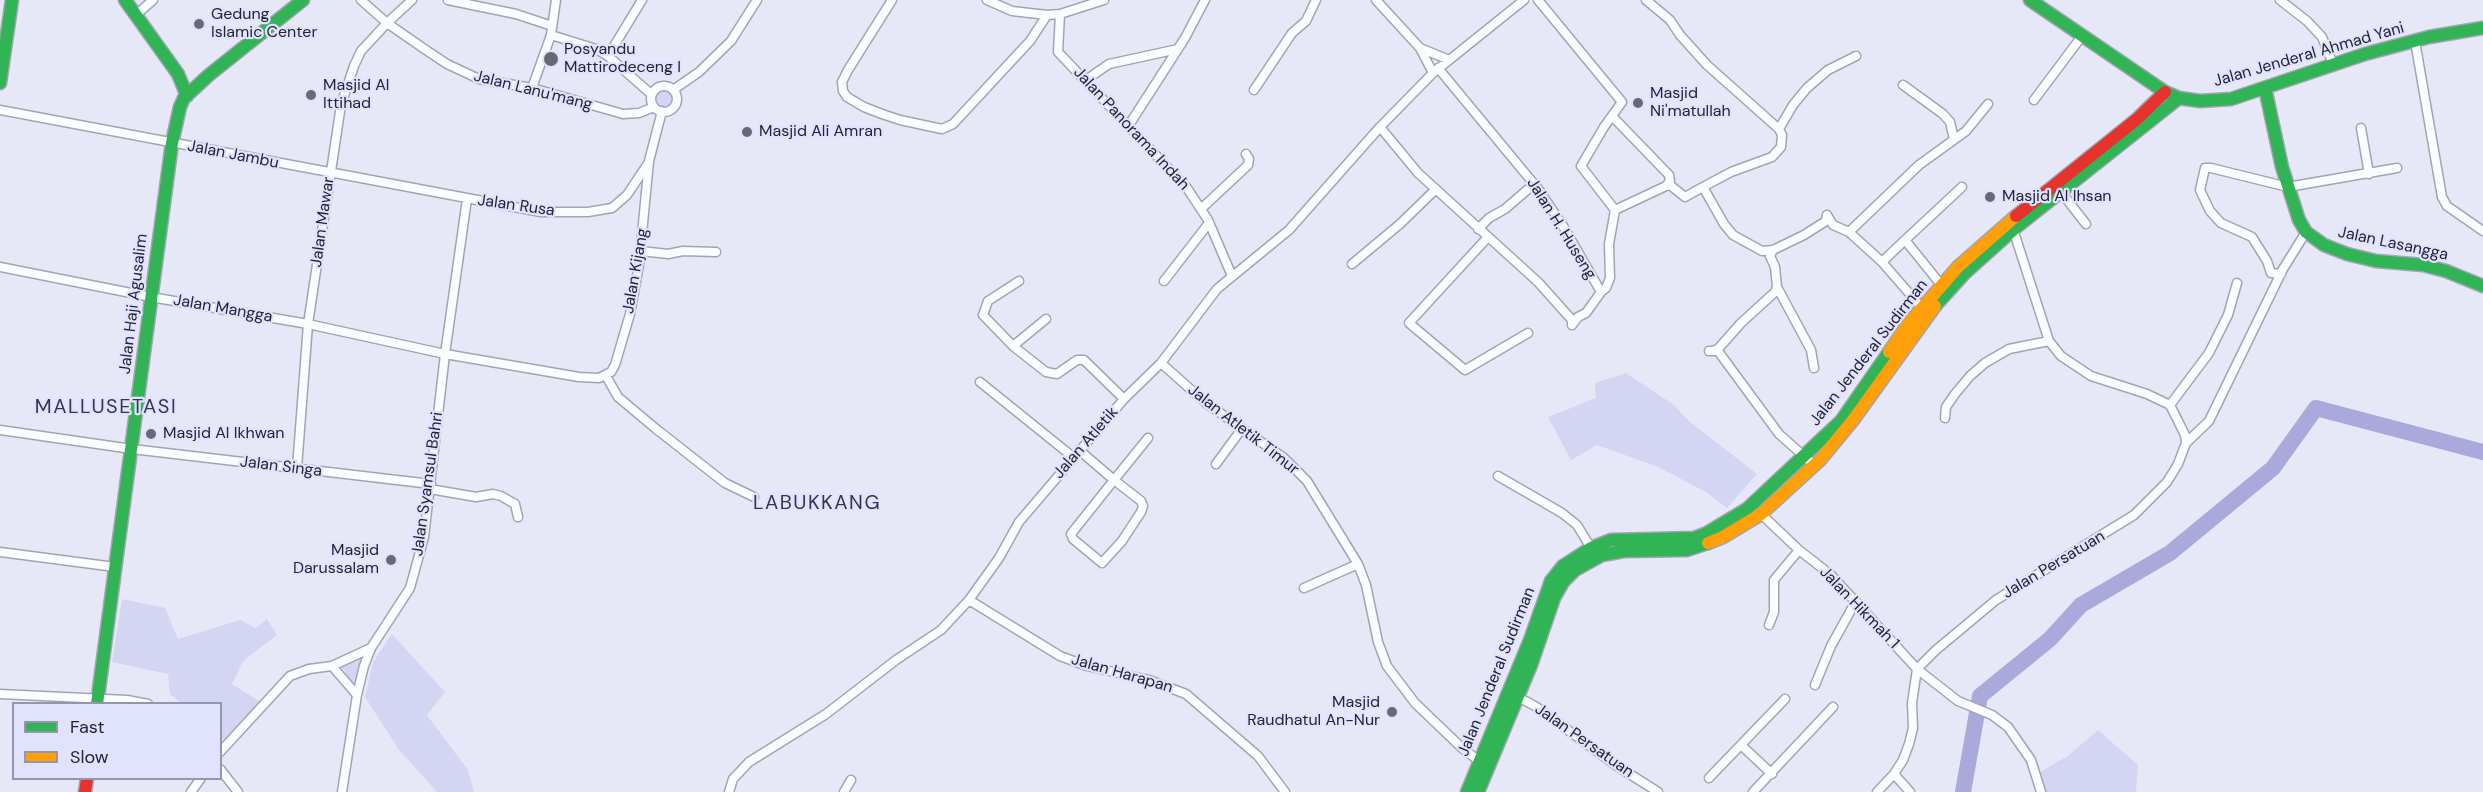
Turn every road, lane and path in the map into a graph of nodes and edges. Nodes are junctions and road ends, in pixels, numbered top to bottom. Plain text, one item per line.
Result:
1 (12, 0) edge
2 (125, 0) edge
3 (153, 0) edge
4 (303, 0) edge
5 (361, 0) edge
6 (412, 0) edge
7 (448, 0) edge
8 (556, 0) edge
9 (642, 0) edge
10 (757, 0) edge
11 (892, 0) edge
12 (987, 0) edge
13 (1104, 0) edge
14 (1205, 0) edge
15 (1316, 0) edge
16 (1376, 0) edge
17 (1524, 0) edge
18 (1538, 0) edge
19 (1646, 0) edge
20 (2030, 0) edge
21 (2280, 0) edge
22 (137, 14) junction
23 (1060, 14) junction
24 (1047, 15) junction
25 (387, 23) junction
26 (2483, 28) edge
27 (551, 30) junction
28 (2082, 36) junction
29 (2415, 41) junction
30 (1420, 48) junction
31 (1178, 49) junction
32 (608, 56) junction
33 (1856, 56) dead end
34 (1447, 59) junction
35 (2334, 64) junction
36 (1435, 70) junction
37 (178, 74) junction
38 (1086, 80) junction
39 (201, 82) junction
40 (0, 83) edge
41 (1903, 85) dead end
42 (532, 88) junction
43 (2265, 88) junction
44 (673, 90) junction
45 (1254, 90) dead end
46 (2164, 92) junction
47 (651, 94) junction
48 (187, 96) junction
49 (2178, 98) junction
50 (2034, 100) dead end
51 (1988, 104) dead end
52 (658, 109) junction
53 (0, 110) edge
54 (1612, 116) junction
55 (1129, 125) junction
56 (1380, 127) junction
57 (2361, 128) dead end
58 (1779, 129) junction
59 (1954, 139) junction
60 (172, 143) junction
61 (1246, 154) dead end
62 (649, 161) junction
63 (2397, 168) dead end
64 (330, 173) junction
65 (2369, 174) junction
66 (1534, 184) junction
67 (1666, 186) junction
68 (1703, 187) junction
69 (2288, 187) junction
70 (1962, 188) dead end
71 (1436, 189) junction
72 (2061, 192) junction
73 (467, 199) junction
74 (1201, 209) junction
75 (1615, 210) junction
76 (1209, 223) junction
77 (2086, 224) dead end
78 (2012, 225) junction
79 (1478, 229) junction
80 (2483, 231) edge
81 (1849, 232) junction
82 (2306, 232) junction
83 (1488, 237) junction
84 (1905, 240) junction
85 (1773, 250) junction
86 (641, 252) junction
87 (716, 252) dead end
88 (1882, 262) junction
89 (1352, 264) dead end
90 (0, 267) edge
91 (1964, 267) junction
92 (2280, 274) junction
93 (1232, 276) junction
94 (1019, 281) dead end
95 (1164, 281) dead end
96 (2237, 283) dead end
97 (1941, 286) junction
98 (2483, 286) edge
99 (1777, 287) junction
100 (1601, 292) junction
101 (151, 297) junction
102 (1922, 308) junction
103 (1046, 319) dead end
104 (308, 324) junction
105 (1528, 333) dead end
106 (2049, 341) junction
107 (1013, 346) junction
108 (445, 354) junction
109 (1161, 363) junction
110 (1814, 368) dead end
111 (606, 376) junction
112 (980, 382) dead end
113 (1124, 399) junction
114 (2170, 405) junction
115 (1945, 417) dead end
116 (0, 430) edge
117 (1241, 430) junction
118 (1148, 438) dead end
119 (2186, 443) junction
120 (132, 449) junction
121 (1076, 454) junction
122 (1810, 461) junction
123 (1216, 464) dead end
124 (297, 468) junction
125 (1498, 476) dead end
126 (1114, 480) junction
127 (431, 486) junction
128 (754, 497) dead end
129 (1761, 514) junction
130 (518, 517) dead end
131 (1591, 548) junction
132 (1799, 550) junction
133 (0, 552) edge
134 (1358, 564) junction
135 (115, 567) junction
136 (1304, 588) dead end
137 (969, 600) junction
138 (1856, 601) junction
139 (1769, 625) dead end
140 (371, 648) junction
141 (332, 666) junction
142 (1917, 669) junction
143 (1815, 685) dead end
144 (0, 694) edge
145 (1513, 694) junction
146 (357, 695) junction
147 (1785, 699) dead end
148 (97, 701) edge
149 (114, 702) edge
150 (1833, 707) dead end
151 (1742, 745) junction
152 (222, 750) edge
153 (1484, 765) junction
154 (222, 772) edge
155 (1772, 774) junction
156 (1894, 774) junction
157 (1709, 778) dead end
158 (851, 780) dead end
159 (238, 792) edge
160 (342, 792) edge
161 (729, 792) edge
162 (844, 792) edge
163 (1285, 792) edge
164 (1467, 792) edge
165 (1478, 792) edge
166 (1658, 792) edge
167 (1753, 792) edge
168 (1877, 792) edge
169 (1910, 792) edge
170 (2042, 792) edge

1 - 40 main road
2 - 22 main road
3 - 22 street
4 - 39 main road, Jalan Haji Agusalim
5 - 25 street, Jalan Lanu'mang
6 - 25 street, Jalan Mawar
7 - 27 street
8 - 27 street
9 - 32 street
10 - 44 street
11 - 24 street
12 - 24 street
13 - 23 street
14 - 31 street
15 - 45 street
16 - 30 street
17 - 34 street, Jalan Atletik
18 - 54 street
19 - 58 street
20 - 28 main road, Jalan Jenderal Ahmad Yani
21 - 35 street
22 - 37 main road
23 - 24 street
23 - 38 street, Jalan Panorama Indah
25 - 42 street, Jalan Lanu'mang
25 - 64 street, Jalan Mawar
26 - 29 main road, Jalan Jenderal Ahmad Yani
27 - 32 street
27 - 42 street
28 - 46 main road, Jalan Jenderal Ahmad Yani
28 - 50 street
29 - 35 main road, Jalan Jenderal Ahmad Yani
29 - 80 street
30 - 34 street
30 - 36 street, Jalan H. Huseng
31 - 38 street
31 - 55 street
32 - 47 street
33 - 58 street
34 - 36 street, Jalan Atletik
35 - 43 main road, Jalan Jenderal Ahmad Yani
36 - 56 street, Jalan Atletik
36 - 66 street, Jalan H. Huseng
37 - 39 main road
37 - 48 main road
38 - 55 street, Jalan Panorama Indah
39 - 48 main road, Jalan Haji Agusalim
41 - 59 street
42 - 52 street, Jalan Lanu'mang
43 - 49 main road, Jalan Jenderal Ahmad Yani
43 - 69 main road
44 - 47 street
44 - 52 street
46 - 49 main road, Jalan Jenderal Ahmad Yani
46 - 78 main road, Jalan Jenderal Sudirman
47 - 52 street
48 - 60 main road, Jalan Haji Agusalim
49 - 72 main road, Jalan Jenderal Sudirman
51 - 59 street
52 - 62 street
53 - 60 street, Jalan Jambu
54 - 67 street
54 - 75 street
55 - 74 street, Jalan Panorama Indah
56 - 71 street
56 - 93 street, Jalan Atletik
57 - 65 street
58 - 68 street
59 - 81 street
60 - 64 street, Jalan Jambu
60 - 101 main road, Jalan Haji Agusalim
61 - 74 street
62 - 73 street, Jalan Rusa
62 - 86 street, Jalan Kijang
63 - 65 street
64 - 73 street, Jalan Jambu
64 - 104 street, Jalan Mawar
65 - 69 street
66 - 79 street
66 - 100 street, Jalan H. Huseng
67 - 68 street
67 - 75 street
68 - 85 street
69 - 82 main road
69 - 92 street
70 - 84 street
71 - 79 street
71 - 89 street
72 - 77 street
72 - 78 main road, Jalan Jenderal Sudirman
73 - 108 street, Jalan Syamsul Bahri
74 - 76 street, Jalan Panorama Indah
75 - 100 street, Jalan H. Huseng
76 - 93 street, Jalan Panorama Indah
76 - 95 street
78 - 91 main road, Jalan Jenderal Sudirman
78 - 106 street
79 - 83 street
81 - 85 street
81 - 88 street
82 - 92 street
82 - 98 main road, Jalan Lasangga
83 - 100 street
83 - 105 street
84 - 88 street
84 - 97 street
85 - 99 street
86 - 87 street
86 - 111 street, Jalan Kijang
88 - 102 street
90 - 101 street, Jalan Mangga
91 - 97 main road, Jalan Jenderal Sudirman
91 - 122 main road, Jalan Jenderal Sudirman
92 - 119 street
93 - 109 street, Jalan Atletik
94 - 107 street
96 - 114 street
97 - 102 main road, Jalan Jenderal Sudirman
99 - 110 street
99 - 122 street
101 - 104 street, Jalan Mangga
101 - 120 main road, Jalan Haji Agusalim
102 - 122 main road, Jalan Jenderal Sudirman
103 - 107 street
104 - 108 street, Jalan Mangga
104 - 124 street, Jalan Mawar
106 - 114 street
106 - 115 street
107 - 113 street
108 - 111 street
108 - 127 street, Jalan Syamsul Bahri
109 - 113 street, Jalan Atletik
109 - 117 street, Jalan Atletik Timur
111 - 128 street
112 - 121 street
113 - 121 street, Jalan Atletik
114 - 119 street
116 - 120 street, Jalan Singa
117 - 123 street
117 - 134 street, Jalan Atletik Timur
118 - 126 street
119 - 142 street, Jalan Persatuan
120 - 124 street, Jalan Singa
120 - 135 main road, Jalan Haji Agusalim
121 - 126 street
121 - 137 street, Jalan Atletik
122 - 129 main road, Jalan Jenderal Sudirman
122 - 131 main road, Jalan Jenderal Sudirman
124 - 127 street, Jalan Singa
125 - 131 street
126 - 126 street
127 - 130 street, Jalan Singa
127 - 140 street, Jalan Syamsul Bahri
129 - 132 street, Jalan Hikmah 1
129 - 145 main road, Jalan Jenderal Sudirman
131 - 145 main road, Jalan Jenderal Sudirman
132 - 138 street, Jalan Hikmah 1
132 - 139 street
133 - 135 street
134 - 136 street
134 - 153 street, Jalan Atletik Timur
135 - 148 main road, Jalan Haji Agusalim
137 - 161 street, Jalan Atletik
137 - 163 street, Jalan Harapan
138 - 142 street, Jalan Hikmah 1
138 - 143 street
140 - 141 street
140 - 146 street, Jalan Syamsul Bahri
141 - 146 street
141 - 152 street
142 - 156 street
142 - 170 street, Jalan Hikmah 1
144 - 148 street
145 - 153 main road, Jalan Jenderal Sudirman
145 - 166 street, Jalan Persatuan
146 - 160 street, Jalan Syamsul Bahri
147 - 151 street
148 - 149 street
150 - 155 street
151 - 155 street
151 - 157 street
153 - 164 main road, Jalan Jenderal Sudirman
153 - 165 main road, Jalan Jenderal Sudirman
154 - 159 street
155 - 167 street
156 - 168 street
156 - 169 street
158 - 162 street

